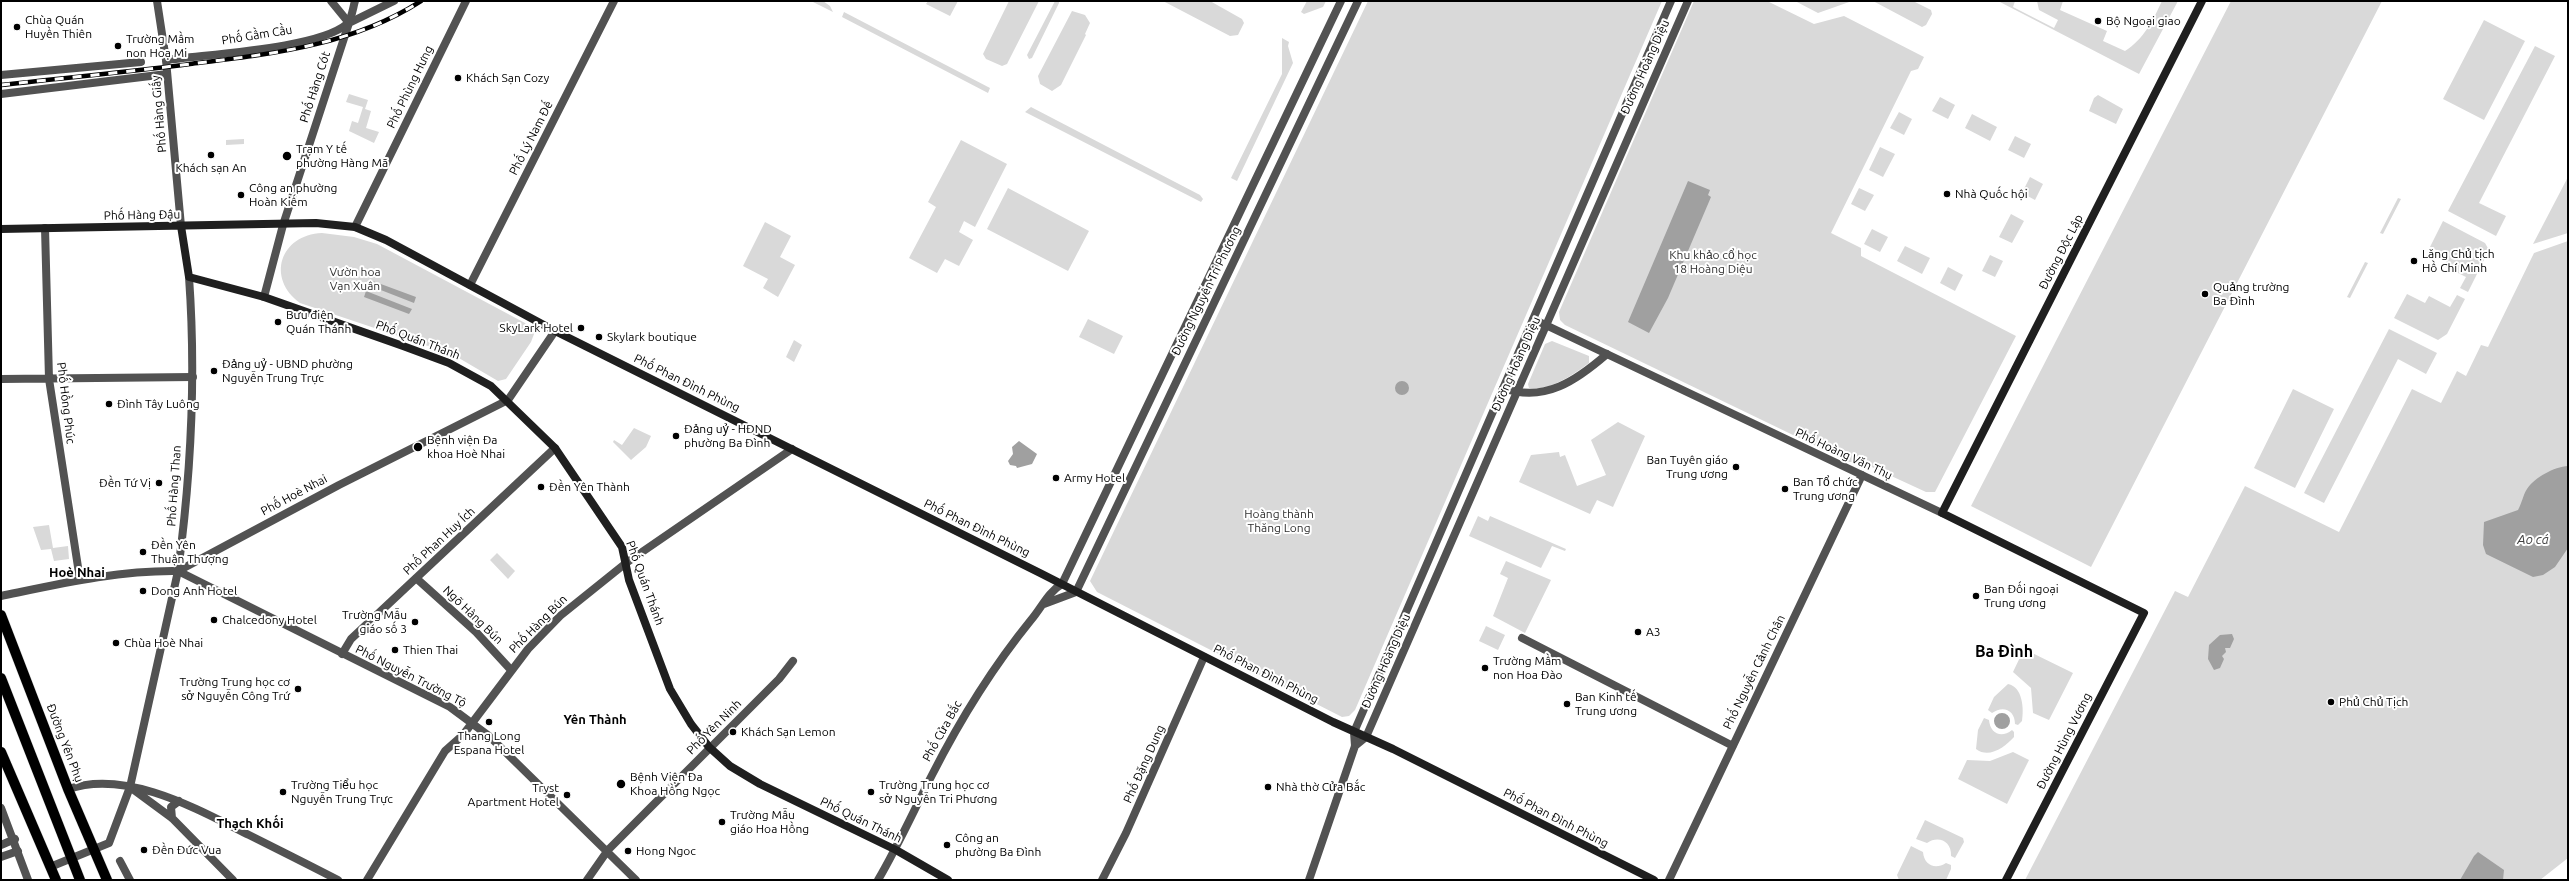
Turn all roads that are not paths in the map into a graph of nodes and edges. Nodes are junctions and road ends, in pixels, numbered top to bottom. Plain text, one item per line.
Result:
1 (157, 1) edge
2 (331, 1) edge
3 (355, 1) edge
4 (394, 1) edge
5 (466, 1) edge
6 (614, 1) edge
7 (1341, 1) edge
8 (1358, 1) edge
9 (1671, 1) edge
10 (1688, 1) edge
11 (2202, 1) edge
12 (349, 22) junction
13 (166, 60) junction
14 (141, 62) dead end
15 (167, 74) junction
16 (1, 75) edge
17 (1, 94) edge
18 (283, 225) junction
19 (181, 226) junction
20 (355, 227) junction
21 (44, 228) junction
22 (1, 229) edge
23 (189, 277) junction
24 (470, 285) junction
25 (264, 297) junction
26 (1533, 319) junction
27 (1546, 325) junction
28 (555, 331) junction
29 (1607, 354) junction
30 (192, 377) junction
31 (1, 379) edge
32 (49, 379) junction
33 (1503, 388) junction
34 (1516, 393) junction
35 (508, 400) junction
36 (555, 448) junction
37 (792, 449) junction
38 (1862, 475) junction
39 (1942, 513) junction
40 (626, 563) junction
41 (178, 571) junction
42 (416, 578) junction
43 (80, 580) junction
44 (1062, 584) junction
45 (1076, 592) junction
46 (1414, 593) junction
47 (1, 596) edge
48 (1427, 598) junction
49 (1044, 604) junction
50 (2144, 613) joint
51 (1, 615) edge
52 (1522, 638) dead end
53 (342, 654) junction
54 (1204, 657) junction
55 (793, 661) dead end
56 (511, 670) junction
57 (1, 678) edge
58 (472, 722) junction
59 (1354, 732) junction
60 (1366, 737) junction
61 (1356, 746) junction
62 (1732, 746) junction
63 (709, 747) junction
64 (1, 752) edge
65 (130, 787) junction
66 (68, 789) junction
67 (179, 801) junction
68 (1, 808) edge
69 (172, 818) junction
70 (15, 839) junction
71 (1, 845) edge
72 (93, 850) junction
73 (608, 850) junction
74 (896, 850) junction
75 (18, 851) junction
76 (1, 857) edge
77 (70, 859) junction
78 (120, 861) dead end
79 (50, 867) junction
80 (28, 880) edge
81 (56, 880) edge
82 (80, 880) edge
83 (106, 880) edge
84 (130, 880) edge
85 (233, 880) edge
86 (338, 880) edge
87 (367, 880) edge
88 (587, 880) edge
89 (636, 880) edge
90 (878, 880) edge
91 (948, 880) edge
92 (1102, 880) edge
93 (1309, 880) edge
94 (1654, 880) edge
95 (1669, 880) edge
96 (2006, 880) edge

1 - 13 street, Phố Hàng Giấy
2 - 12 street
3 - 12 street, Phố Hàng Cót
4 - 12 street
5 - 20 street, Phố Phùng Hưng
6 - 24 street, Phố Lý Nam Đế
7 - 44 street, Đường Nguyễn Tri Phương
8 - 45 street, Đường Nguyễn Tri Phương
9 - 26 street, Đường Hoàng Diệu
10 - 27 street, Đường Hoàng Diệu
11 - 39 main road, Đường Độc Lập
12 - 13 street, Phố Gầm Cầu
12 - 18 street, Phố Hàng Cót
13 - 15 street, Phố Hàng Giấy
14 - 16 street
15 - 17 street
15 - 19 street, Phố Hàng Giấy
18 - 19 main road, Phố Hàng Đậu
18 - 20 main road, Phố Phan Đình Phùng
18 - 25 street, Phố Hàng Cót
19 - 21 main road, Phố Hàng Đậu
19 - 23 main road, Phố Hàng Than
20 - 24 main road, Phố Phan Đình Phùng
21 - 22 main road, Phố Hàng Đậu
21 - 32 street, Phố Hồng Phúc
23 - 25 main road, Phố Quán Thánh
23 - 30 street, Phố Hàng Than
24 - 28 main road, Phố Phan Đình Phùng
25 - 35 main road, Phố Quán Thánh
26 - 27 street, Phố Hoàng Văn Thụ
26 - 33 street, Đường Hoàng Diệu
27 - 29 street, Phố Hoàng Văn Thụ
27 - 34 street, Đường Hoàng Diệu
28 - 35 street, Phố Hoè Nhai
28 - 37 main road, Phố Phan Đình Phùng
29 - 34 street
29 - 38 street, Phố Hoàng Văn Thụ
30 - 32 street
30 - 41 street, Phố Hàng Than
31 - 32 street
32 - 43 street, Phố Hồng Phúc
33 - 34 street
33 - 46 street, Đường Hoàng Diệu
34 - 48 street, Đường Hoàng Diệu
35 - 36 main road, Phố Quán Thánh
35 - 41 street, Phố Hoè Nhai
36 - 40 main road, Phố Quán Thánh
36 - 42 street, Phố Phan Huy Ích
37 - 40 street, Phố Hàng Bún
37 - 44 main road, Phố Phan Đình Phùng
38 - 39 street, Phố Hoàng Văn Thụ
38 - 62 street, Phố Nguyễn Cảnh Chân
39 - 50 main road, Phố Hoàng Văn Thụ
40 - 56 street, Phố Hàng Bún
40 - 63 main road, Phố Quán Thánh
41 - 43 street, Phố Hoè Nhai
41 - 53 street, Phố Nguyễn Trường Tộ
41 - 65 street, Phố Hàng Than
42 - 53 street, Phố Phan Huy Ích
42 - 56 street, Ngõ Hàng Bún
43 - 47 street, Phố Hoè Nhai
44 - 45 main road, Phố Phan Đình Phùng
44 - 49 street, Phố Cửa Bắc
45 - 49 street
45 - 54 main road, Phố Phan Đình Phùng
46 - 48 street
46 - 59 street, Đường Hoàng Diệu
48 - 60 street, Đường Hoàng Diệu
49 - 74 street, Phố Cửa Bắc
50 - 96 main road, Đường Hùng Vương
51 - 66 main road, Đường Yên Phụ
52 - 62 street
53 - 58 street, Phố Nguyễn Trường Tộ
54 - 59 main road, Phố Phan Đình Phùng
54 - 92 street, Phố Đặng Dung
55 - 63 street, Phố Yên Ninh
56 - 58 street, Phố Hàng Bún
57 - 77 main road
58 - 73 street, Phố Nguyễn Trường Tộ
58 - 87 street, Phố Hàng Bún
59 - 60 main road, Phố Phan Đình Phùng
59 - 61 street
60 - 61 street
60 - 94 main road, Phố Phan Đình Phùng
61 - 93 street
62 - 95 street, Phố Nguyễn Cảnh Chân
63 - 73 street, Phố Yên Ninh
63 - 74 main road, Phố Quán Thánh
64 - 79 main road
65 - 66 street
65 - 67 street
65 - 69 street
65 - 72 street, Phố Hàng Than
66 - 72 main road, Đường Yên Phụ
67 - 69 street
67 - 86 street
68 - 70 street
69 - 85 street
70 - 71 street
70 - 75 street
72 - 77 street, Phố Hàng Than
72 - 83 main road, Đường Yên Phụ
73 - 88 street, Phố Yên Ninh
73 - 89 street, Phố Nguyễn Trường Tộ
74 - 90 street, Phố Cửa Bắc
74 - 91 main road, Phố Quán Thánh
75 - 76 street
75 - 80 street
77 - 79 street, Phố Hàng Than
77 - 82 main road
78 - 84 street
79 - 81 main road

